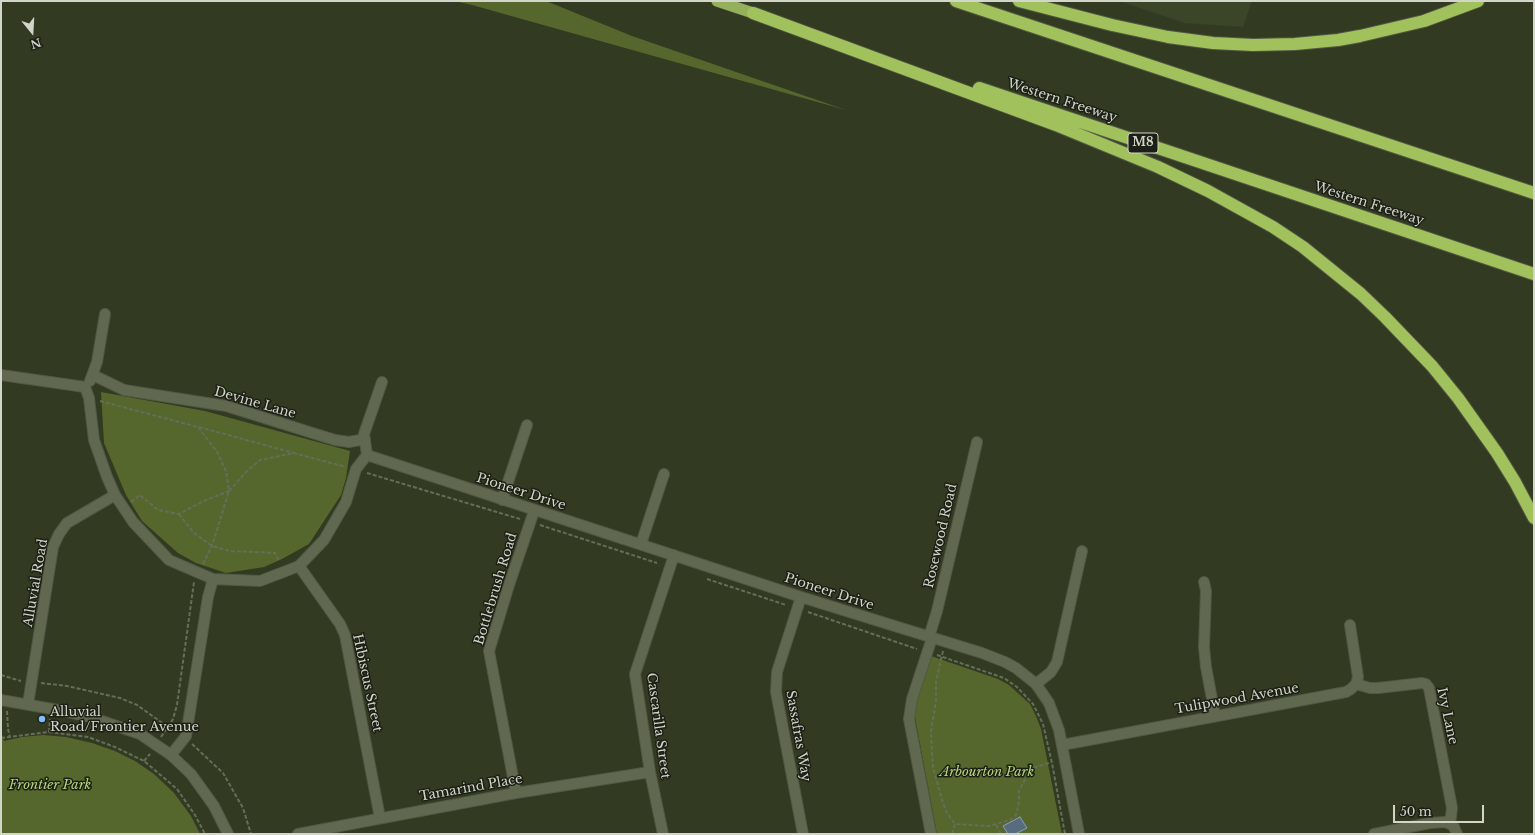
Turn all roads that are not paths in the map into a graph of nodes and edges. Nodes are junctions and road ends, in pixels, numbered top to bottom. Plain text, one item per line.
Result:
1 (717, 1) edge
2 (956, 1) edge
3 (1019, 1) edge
4 (1478, 1) edge
5 (753, 13) junction
6 (1534, 193) edge
7 (1534, 274) edge
8 (105, 314) dead end
9 (1, 375) edge
10 (93, 375) junction
11 (382, 382) dead end
12 (85, 387) junction
13 (527, 425) dead end
14 (365, 439) junction
15 (977, 442) dead end
16 (367, 455) junction
17 (664, 474) dead end
18 (115, 495) junction
19 (502, 500) junction
20 (534, 510) junction
21 (1534, 518) edge
22 (641, 544) junction
23 (1082, 551) dead end
24 (674, 555) junction
25 (299, 566) junction
26 (214, 579) junction
27 (1204, 582) dead end
28 (801, 597) junction
29 (1350, 625) dead end
30 (931, 637) junction
31 (1036, 684) junction
32 (1356, 684) junction
33 (5, 701) edge
34 (28, 704) junction
35 (1215, 715) junction
36 (1062, 745) junction
37 (171, 755) junction
38 (650, 772) junction
39 (516, 793) junction
40 (380, 818) junction
41 (1450, 824) junction
42 (228, 834) edge
43 (298, 834) edge
44 (663, 834) edge
45 (804, 834) edge
46 (931, 834) edge
47 (1079, 834) edge
48 (1374, 834) edge
49 (1457, 834) edge

1 - 5 highway, Western Freeway / M8
2 - 6 highway
3 - 4 highway
5 - 7 highway, Western Freeway / M8
5 - 21 highway
8 - 10 street
9 - 12 street
10 - 12 street
10 - 14 street, Devine Lane
11 - 14 street
12 - 18 street
13 - 19 street
14 - 16 street
15 - 30 street, Rosewood Road
16 - 19 street, Pioneer Drive
16 - 25 street
17 - 22 street
18 - 26 street
18 - 34 street, Alluvial Road
19 - 20 street, Pioneer Drive
20 - 22 street, Pioneer Drive
20 - 39 street, Bottlebrush Road
22 - 24 street, Pioneer Drive
23 - 31 street
24 - 28 street, Pioneer Drive
24 - 38 street, Cascarilla Street
25 - 26 street
25 - 40 street, Hibiscus Street
26 - 37 street
27 - 35 street
28 - 30 street, Pioneer Drive
28 - 45 street, Sassafras Way
29 - 32 street
30 - 31 street, Pioneer Drive
30 - 46 street, Rosewood Road
31 - 36 street, Pioneer Drive
32 - 35 street, Tulipwood Avenue
32 - 41 street, Ivy Lane
33 - 34 street
34 - 37 street
35 - 36 street, Tulipwood Avenue
36 - 47 street, Pioneer Drive
37 - 42 street
38 - 39 street, Tamarind Place
38 - 44 street, Cascarilla Street
39 - 40 street, Tamarind Place
40 - 43 street, Tamarind Place
41 - 48 street
41 - 49 street

